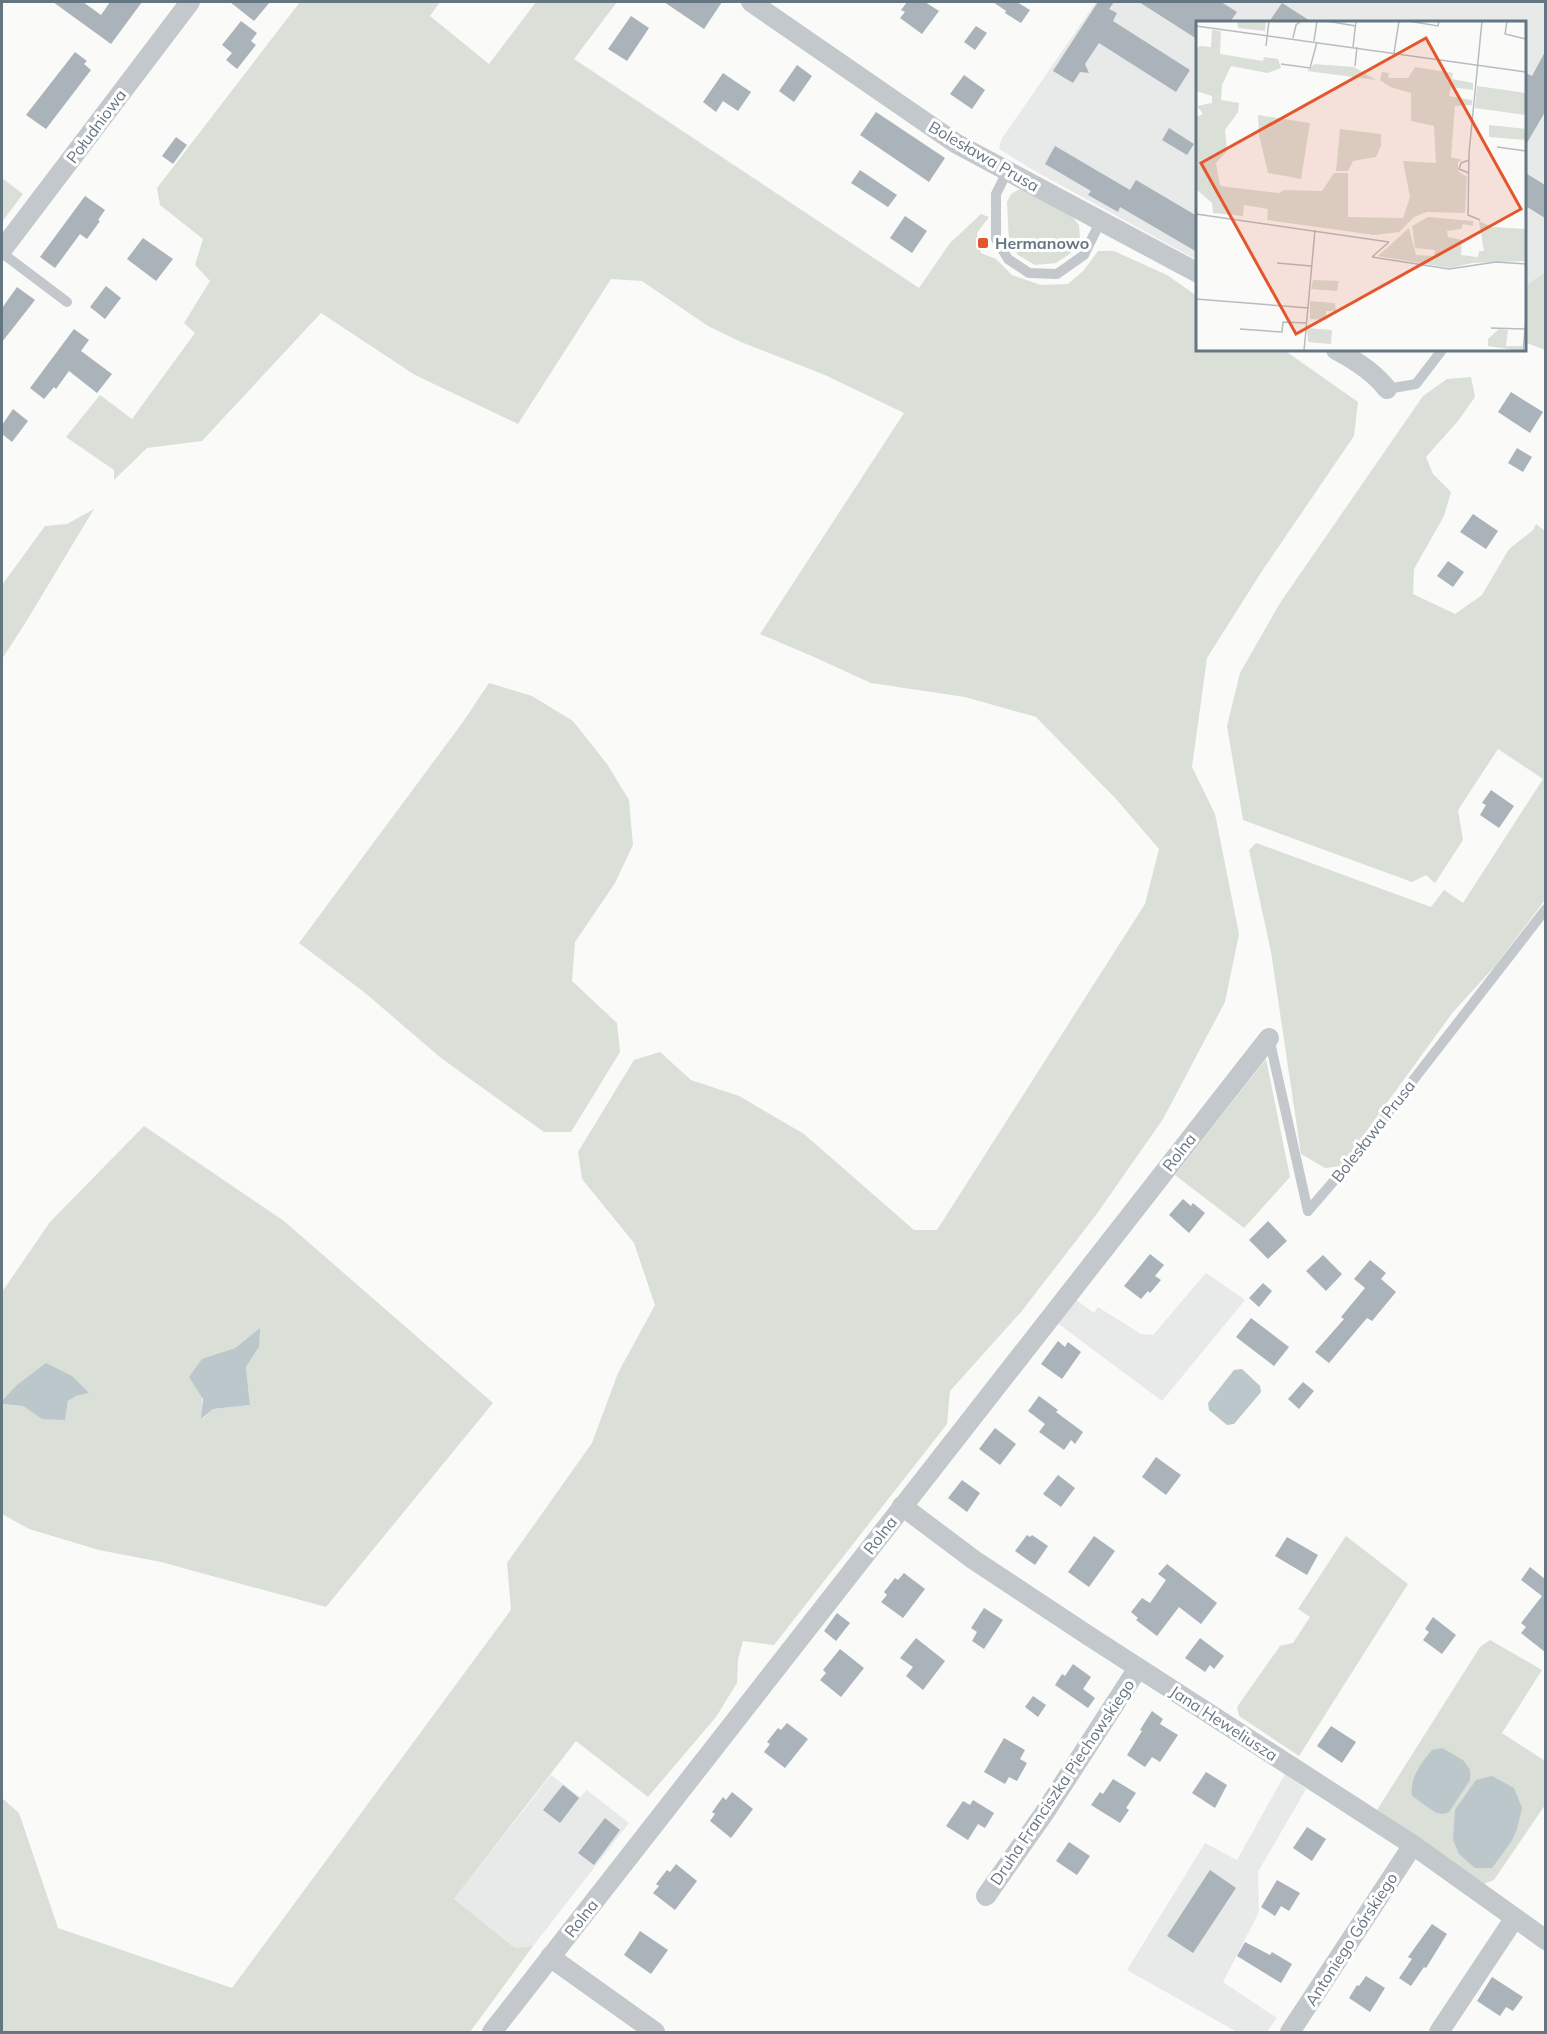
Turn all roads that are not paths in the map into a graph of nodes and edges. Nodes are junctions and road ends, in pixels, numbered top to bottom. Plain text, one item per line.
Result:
1 (190, 2) edge
2 (751, 2) edge
3 (1007, 172) junction
4 (1101, 220) junction
5 (2, 252) edge
6 (1196, 272) edge
7 (67, 302) dead end
8 (1338, 351) edge
9 (1441, 351) edge
10 (1387, 389) joint
11 (1545, 909) edge
12 (1269, 1038) joint
13 (902, 1506) junction
14 (1138, 1668) junction
15 (1413, 1845) junction
16 (986, 1896) dead end
17 (1514, 1919) junction
18 (1545, 1940) edge
19 (550, 1957) junction
20 (492, 2032) edge
21 (655, 2032) edge
22 (1290, 2032) edge
23 (1439, 2032) edge

1 - 5 street, Południowa
2 - 3 street, Bolesława Prusa
3 - 4 street, Bolesława Prusa
3 - 4 lane
4 - 6 street, Bolesława Prusa
5 - 7 lane, Południowa
8 - 10 street
9 - 10 lane
11 - 12 lane, Bolesława Prusa
12 - 13 street, Rolna
13 - 14 street, Jana Heweliusza
13 - 19 street, Rolna
14 - 15 street, Jana Heweliusza
14 - 16 street, Druha Franciszka Piechowskiego
15 - 17 street, Jana Heweliusza
15 - 22 street, Antoniego Górskiego
17 - 18 street, Jana Heweliusza
17 - 23 street
19 - 20 street, Rolna
19 - 21 street

